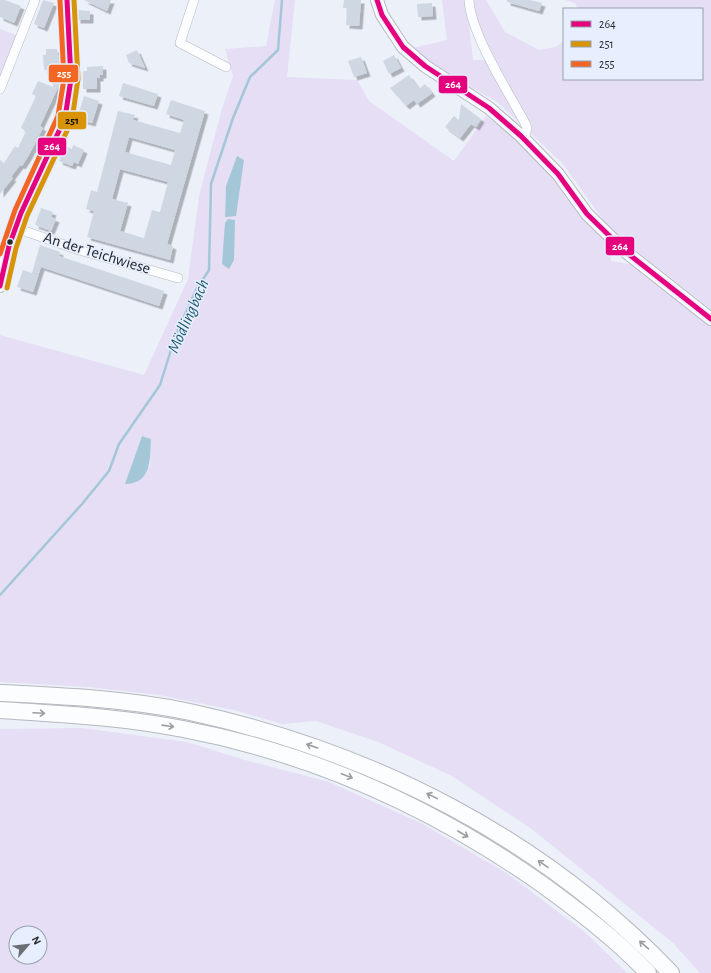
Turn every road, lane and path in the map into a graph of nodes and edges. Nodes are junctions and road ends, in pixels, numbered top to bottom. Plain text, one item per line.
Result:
1 (34, 0) edge
2 (67, 0) edge
3 (194, 0) edge
4 (377, 0) edge
5 (469, 0) edge
6 (226, 67) dead end
7 (0, 89) edge
8 (524, 139) junction
9 (16, 228) junction
10 (178, 278) dead end
11 (0, 286) edge
12 (711, 319) edge
13 (0, 693) edge
14 (0, 710) edge
15 (648, 973) edge
16 (671, 973) edge

1 - 7 street
2 - 9 main road
3 - 6 street
4 - 8 main road
5 - 8 street
8 - 12 main road
9 - 10 street, An der Teichwiese
9 - 11 main road
16 -> 13 highway
14 -> 15 highway

